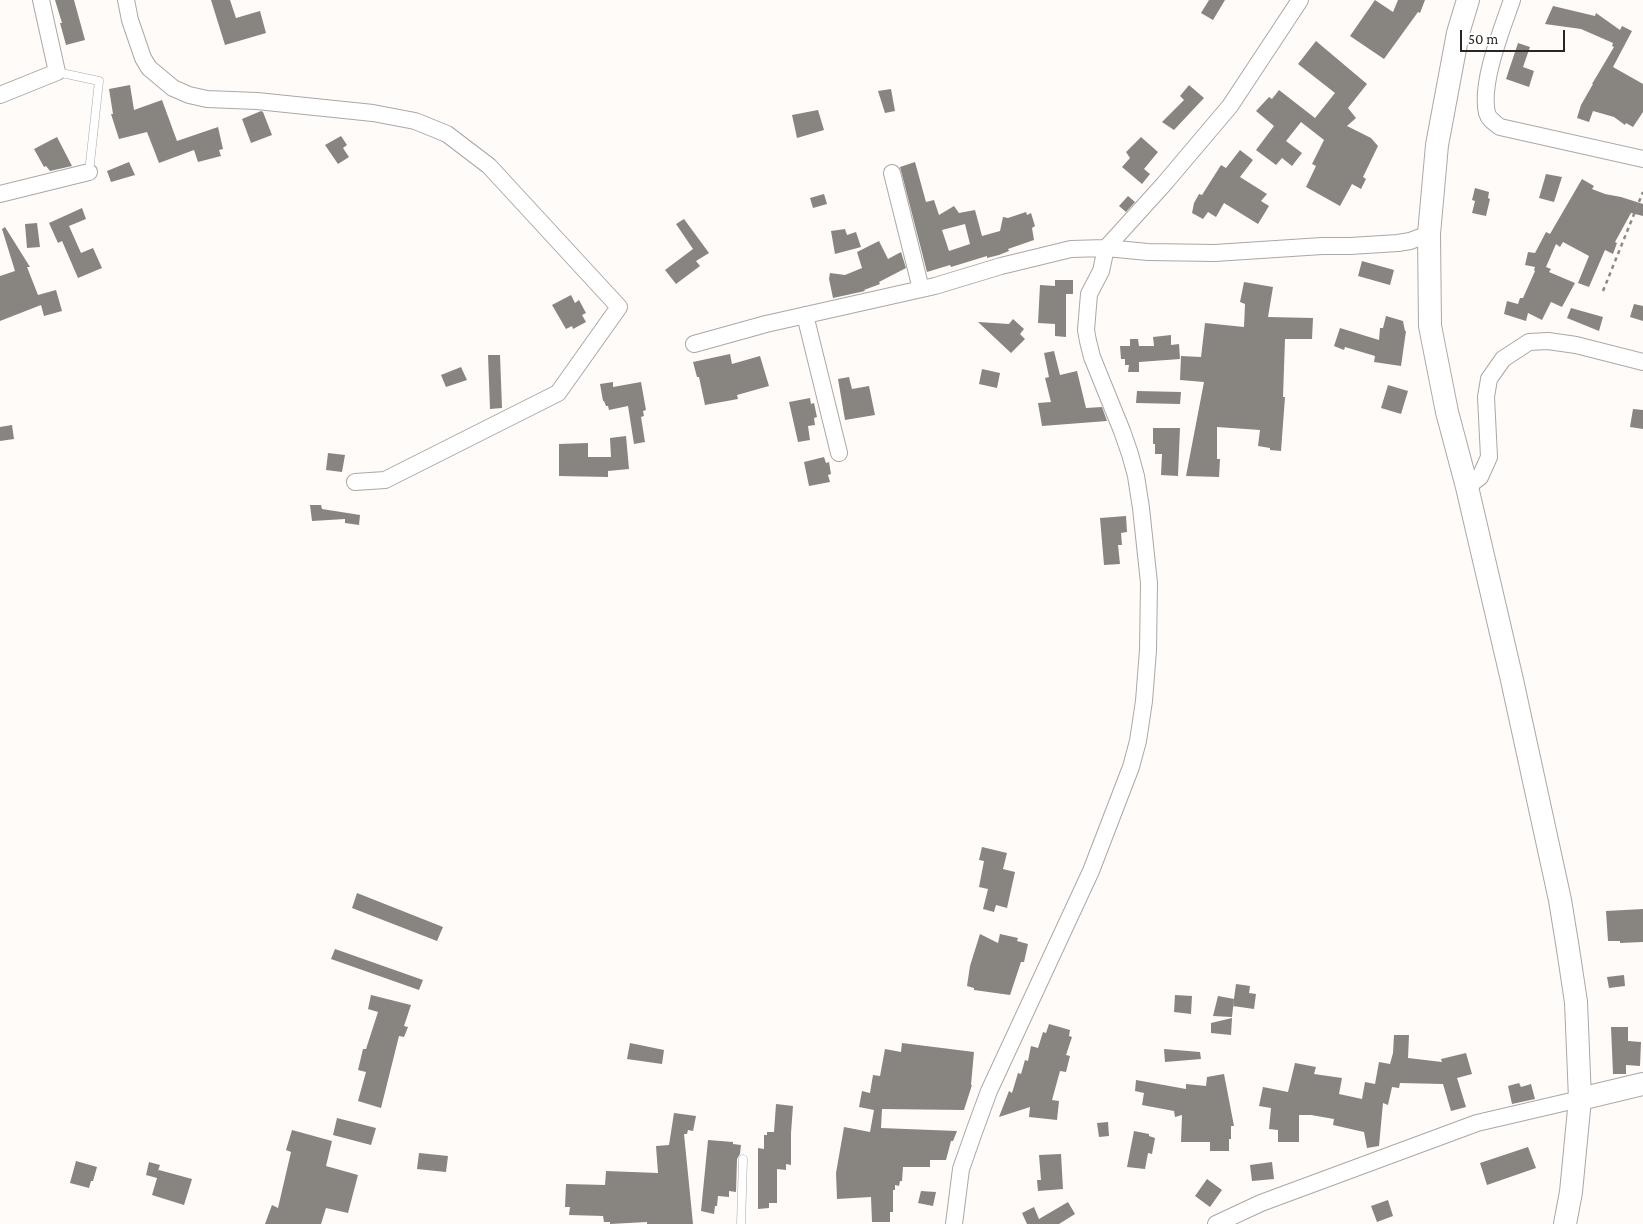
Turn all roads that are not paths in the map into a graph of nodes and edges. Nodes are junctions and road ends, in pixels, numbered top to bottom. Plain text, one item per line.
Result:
1 (41, 0) edge
2 (126, 0) edge
3 (1300, 0) edge
4 (1468, 0) edge
5 (1512, 0) edge
6 (57, 72) junction
7 (0, 95) edge
8 (1643, 159) edge
9 (89, 172) joint
10 (892, 173) dead end
11 (0, 194) edge
12 (1429, 234) junction
13 (1106, 248) junction
14 (921, 289) junction
15 (805, 315) junction
16 (694, 344) dead end
17 (1643, 362) edge
18 (839, 452) dead end
19 (355, 482) dead end
20 (1467, 487) junction
21 (1643, 1084) edge
22 (1580, 1099) junction
23 (744, 1159) dead end
24 (741, 1224) edge
25 (954, 1224) edge
26 (1216, 1224) edge
27 (1565, 1224) edge

1 - 6 street
2 - 19 street
3 - 13 street
4 - 12 main road
5 - 8 street
6 - 7 street
6 - 9 lane
9 - 11 street
10 - 14 street
12 - 13 street
12 - 20 main road
13 - 14 street
13 - 25 street
14 - 15 street
15 - 16 street
15 - 18 street
17 - 20 street
20 - 22 main road
21 - 22 main road
22 - 26 street
22 - 27 main road
23 - 24 lane

